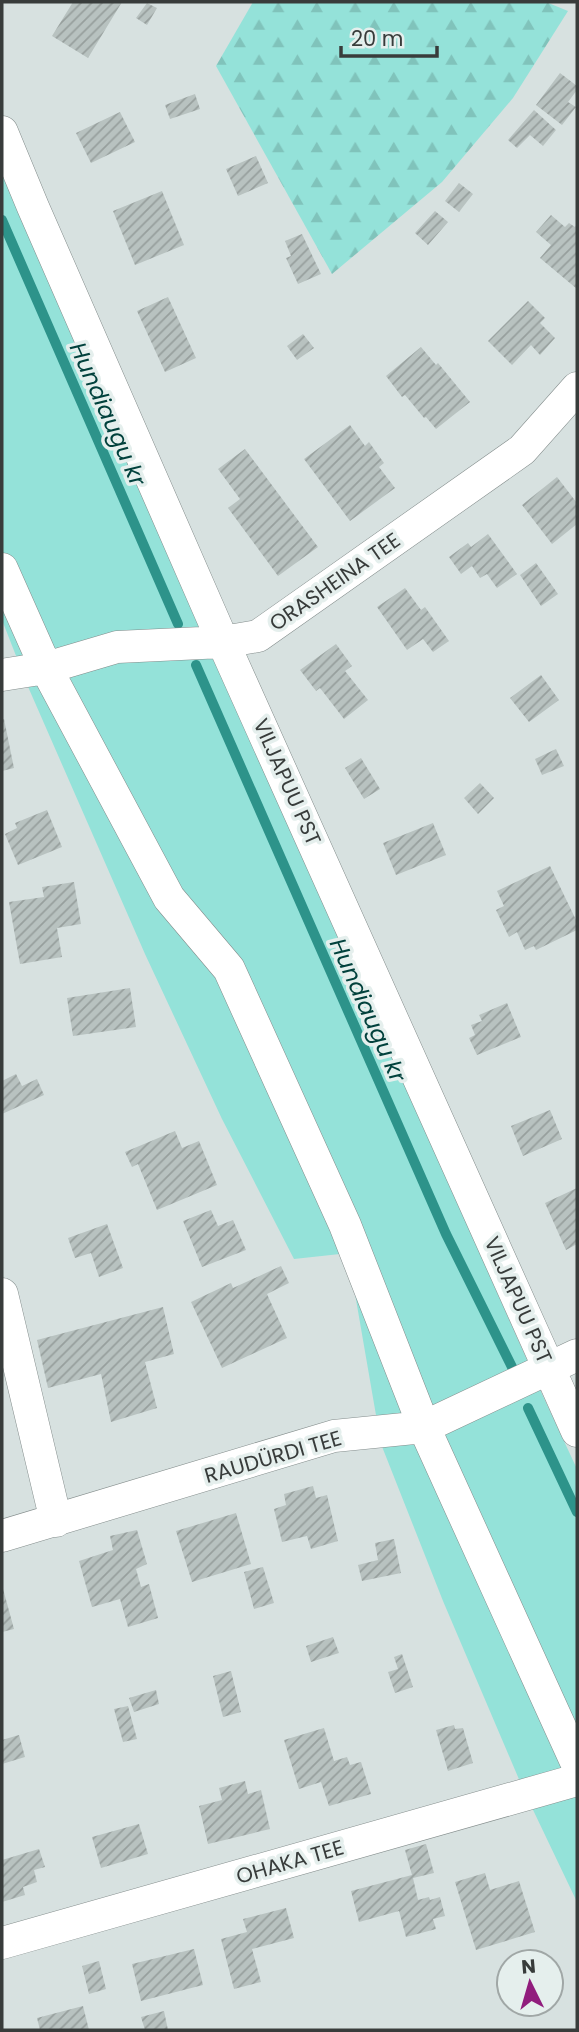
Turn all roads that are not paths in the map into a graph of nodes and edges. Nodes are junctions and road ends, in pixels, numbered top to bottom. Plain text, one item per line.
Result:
1 (2, 132) edge
2 (577, 388) edge
3 (2, 569) edge
4 (223, 642) junction
5 (46, 668) junction
6 (2, 676) edge
7 (2, 1294) edge
8 (577, 1355) edge
9 (549, 1368) junction
10 (424, 1427) junction
11 (577, 1431) edge
12 (56, 1521) junction
13 (2, 1536) edge
14 (577, 1764) edge
15 (577, 1780) edge
16 (2, 1943) edge

1 - 4 street, VILJAPUU PST
2 - 4 street, ORASHEINA TEE
3 - 5 street
4 - 5 street, ORASHEINA TEE
4 - 9 street, VILJAPUU PST
5 - 6 street, ORASHEINA TEE
5 - 10 street
7 - 12 street
8 - 9 street, RAUDÜRDI TEE
9 - 10 street, RAUDÜRDI TEE
9 - 11 street, VILJAPUU PST
10 - 12 street, RAUDÜRDI TEE
10 - 14 street
12 - 13 street, RAUDÜRDI TEE
15 - 16 street, OHAKA TEE

